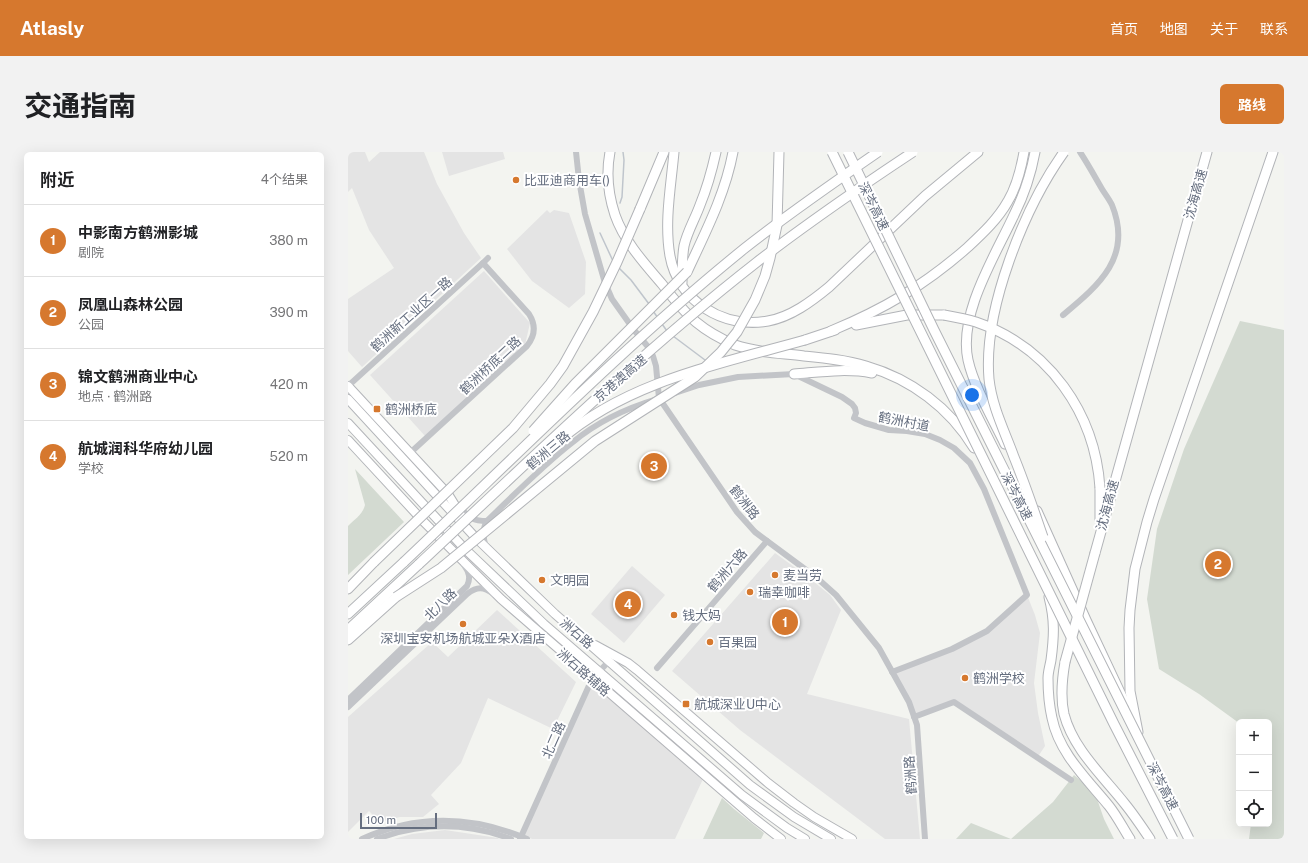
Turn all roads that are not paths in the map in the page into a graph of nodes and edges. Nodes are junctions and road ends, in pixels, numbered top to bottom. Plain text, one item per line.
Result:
1 (576, 152) edge
2 (610, 152) edge
3 (664, 152) edge
4 (674, 152) edge
5 (716, 152) edge
6 (733, 152) edge
7 (779, 152) edge
8 (832, 152) edge
9 (848, 152) edge
10 (878, 152) edge
11 (913, 152) edge
12 (978, 152) edge
13 (1024, 152) edge
14 (1035, 152) edge
15 (1064, 152) edge
16 (1080, 152) edge
17 (1207, 152) edge
18 (1273, 152) edge
19 (488, 258) dead end
20 (483, 264) junction
21 (682, 286) junction
22 (1064, 315) dead end
23 (831, 331) junction
24 (794, 374) junction
25 (906, 382) junction
26 (348, 386) edge
27 (348, 398) edge
28 (659, 398) junction
29 (370, 410) junction
30 (348, 424) edge
31 (348, 440) edge
32 (410, 453) junction
33 (488, 482) junction
34 (448, 494) junction
35 (487, 521) junction
36 (474, 536) junction
37 (767, 541) junction
38 (487, 549) junction
39 (1095, 552) junction
40 (457, 556) junction
41 (419, 564) junction
42 (1057, 576) junction
43 (348, 589) edge
44 (501, 599) junction
45 (348, 614) edge
46 (348, 630) edge
47 (583, 638) joint
48 (348, 640) edge
49 (612, 658) junction
50 (657, 668) dead end
51 (599, 672) junction
52 (892, 672) junction
53 (592, 679) junction
54 (348, 700) edge
55 (348, 707) edge
56 (914, 717) junction
57 (1138, 732) junction
58 (1071, 780) dead end
59 (522, 838) edge
60 (362, 839) edge
61 (376, 839) edge
62 (512, 839) edge
63 (781, 839) edge
64 (805, 839) edge
65 (831, 839) edge
66 (852, 839) edge
67 (925, 839) edge
68 (1130, 839) edge
69 (1150, 839) edge
70 (1173, 839) edge
71 (1191, 839) edge

1 - 28 street, 鹤洲路
2 - 25 highway
3 - 43 highway, bridge
4 - 21 highway
5 - 21 highway
6 - 33 highway, bridge
7 - 48 highway, bridge
8 - 70 highway, 深岑高速, bridge
9 - 42 highway, 深岑高速, bridge
10 - 33 highway, 京港澳高速, bridge
11 - 41 highway, 京港澳高速, bridge
12 - 21 highway
13 - 23 highway
14 - 57 highway
15 - 42 highway, bridge
16 - 22 street
17 - 39 highway, 沈海高速
18 - 57 highway
19 - 20 street, 鹤洲新工业区一路
20 - 26 street, 鹤洲新工业区一路
20 - 32 street, 鹤洲桥底二路
23 - 39 highway, bridge
23 - 41 highway, bridge
24 - 25 highway
24 - 28 street, 鹤洲村道
24 - 52 street, 鹤洲村道
25 - 68 highway
26 - 29 main road
27 - 29 main road
27 - 36 main road, 洲石路
28 - 35 street, 鹤洲三路
28 - 37 street, 鹤洲路
29 - 32 main road
30 - 51 main road, 洲石路
31 - 40 main road, 洲石路辅路
32 - 34 main road
33 - 45 highway, 京港澳高速, bridge
34 - 35 street
34 - 36 main road
35 - 38 street
36 - 38 main road, 洲石路
37 - 50 street, 鹤洲六路
37 - 52 street, 鹤洲路
38 - 47 main road, 洲石路
39 - 69 highway, 沈海高速, bridge
40 - 44 main road, 洲石路辅路
40 - 54 street, 北八路
41 - 46 highway, 京港澳高速
42 - 71 highway, 深岑高速, bridge
44 - 53 main road, 洲石路辅路
44 - 55 street, 北八路
47 - 49 main road, 洲石路辅路
49 - 51 street, 北二路
49 - 65 main road
49 - 66 main road, 洲石路辅路
51 - 53 street, 北二路
51 - 64 main road, 洲石路
52 - 56 street, 鹤洲路
53 - 59 street, 北二路
53 - 63 main road, 洲石路辅路
56 - 58 street
56 - 67 street, 鹤洲路
57 - 71 highway
59 - 60 street
61 - 62 street

